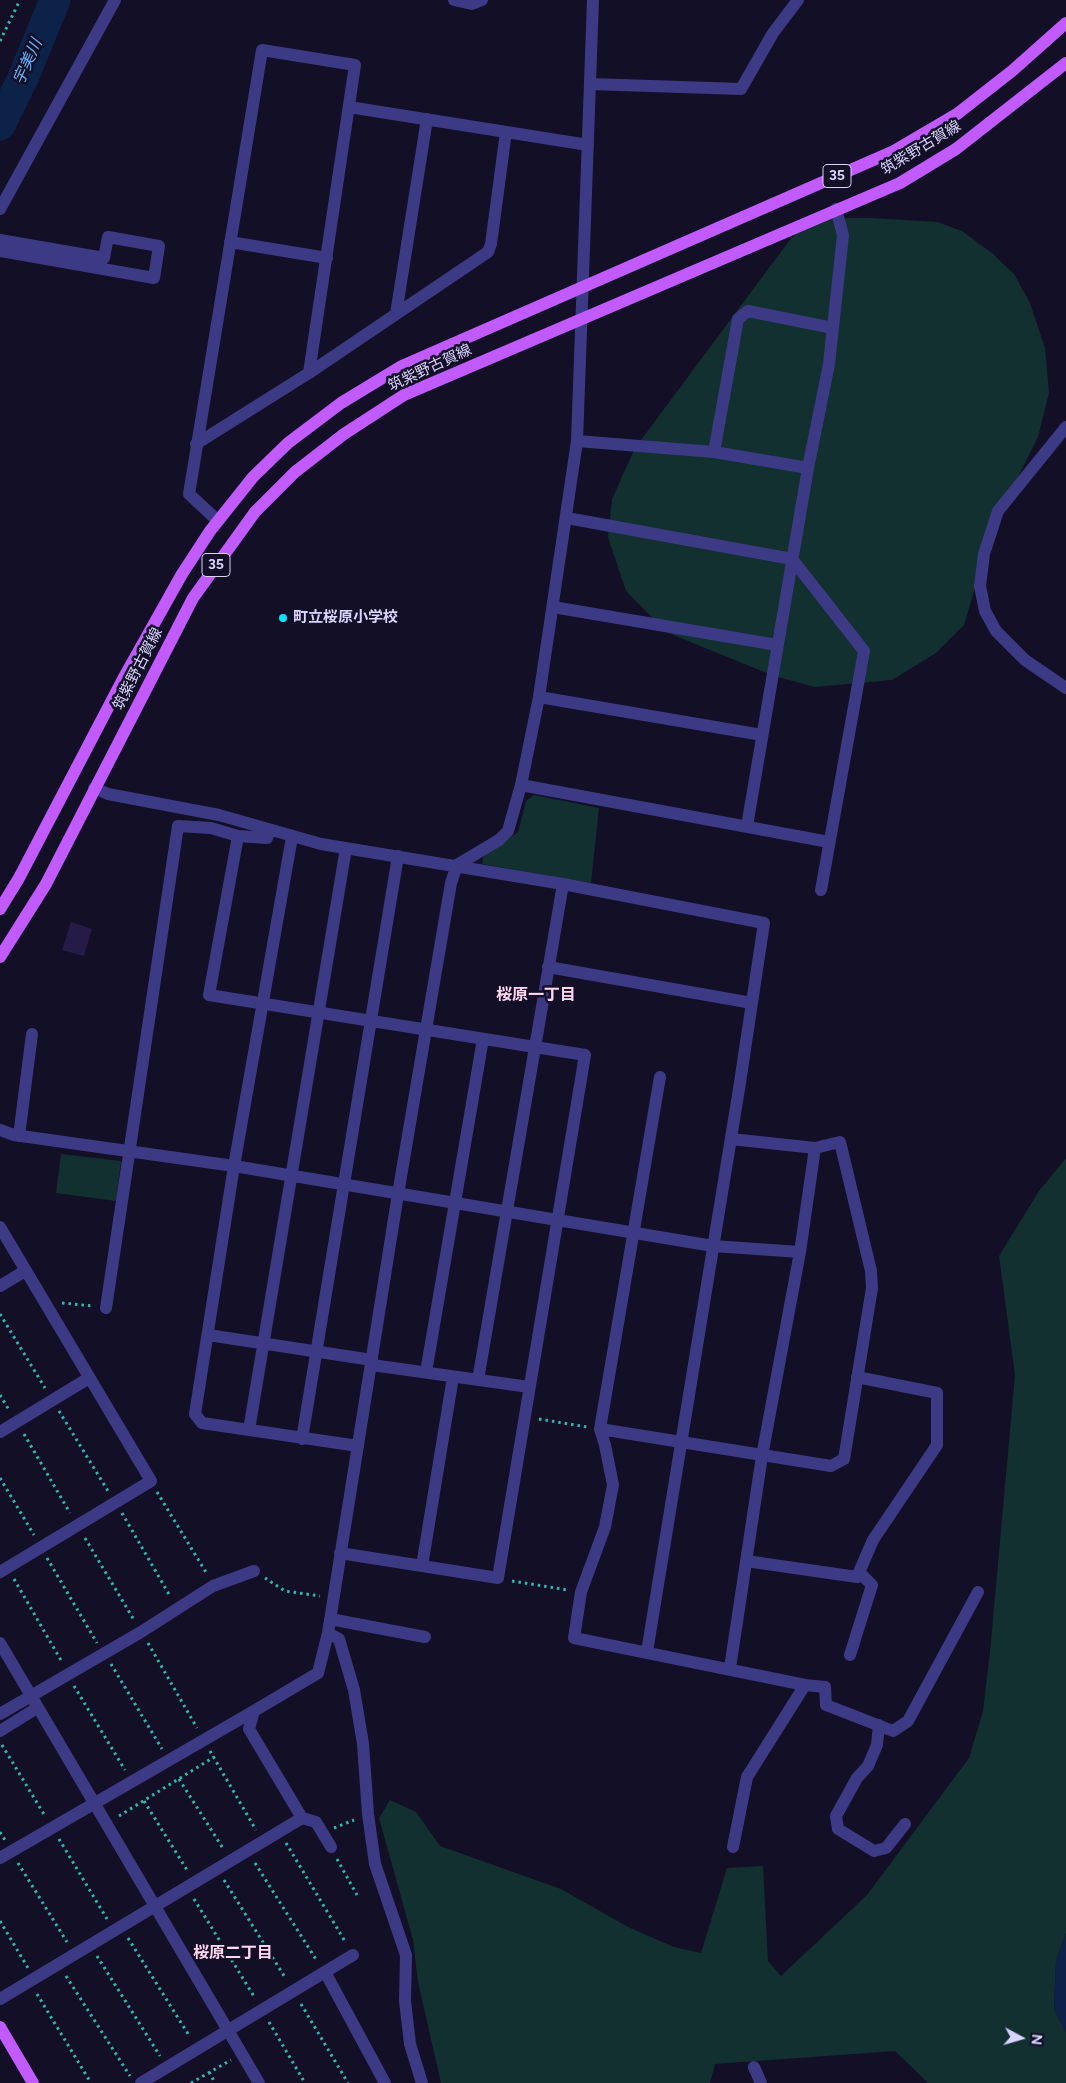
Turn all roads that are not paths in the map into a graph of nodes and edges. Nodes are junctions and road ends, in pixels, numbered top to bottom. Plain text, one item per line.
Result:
1 (115, 0) edge
2 (454, 0) edge
3 (482, 0) edge
4 (593, 0) edge
5 (798, 0) edge
6 (1066, 22) edge
7 (1066, 63) edge
8 (590, 84) junction
9 (349, 107) junction
10 (427, 120) junction
11 (506, 132) junction
12 (588, 145) junction
13 (0, 209) edge
14 (836, 209) junction
15 (0, 240) edge
16 (230, 242) junction
17 (0, 251) edge
18 (327, 258) junction
19 (582, 286) junction
20 (396, 314) junction
21 (581, 319) junction
22 (833, 328) junction
23 (309, 373) junction
24 (1066, 427) edge
25 (577, 441) junction
26 (196, 444) junction
27 (714, 452) junction
28 (808, 468) junction
29 (566, 518) junction
30 (218, 521) junction
31 (792, 560) junction
32 (553, 607) junction
33 (777, 645) junction
34 (1066, 688) edge
35 (539, 697) junction
36 (762, 736) junction
37 (521, 785) junction
38 (94, 788) junction
39 (747, 826) junction
40 (270, 830) junction
41 (238, 836) junction
42 (292, 837) junction
43 (829, 842) junction
44 (346, 848) junction
45 (398, 856) junction
46 (458, 865) junction
47 (563, 884) junction
48 (821, 890) dead end
49 (0, 909) edge
50 (0, 957) edge
51 (548, 967) junction
52 (752, 1003) junction
53 (263, 1004) junction
54 (318, 1013) junction
55 (370, 1021) junction
56 (426, 1031) junction
57 (32, 1034) dead end
58 (483, 1040) junction
59 (534, 1048) junction
60 (660, 1076) dead end
61 (0, 1130) edge
62 (19, 1136) junction
63 (731, 1139) junction
64 (815, 1148) junction
65 (130, 1151) junction
66 (234, 1166) junction
67 (292, 1176) junction
68 (343, 1184) junction
69 (398, 1194) junction
70 (455, 1203) junction
71 (506, 1211) junction
72 (558, 1219) junction
73 (0, 1227) edge
74 (634, 1232) junction
75 (713, 1246) junction
76 (800, 1252) junction
77 (25, 1271) junction
78 (0, 1286) edge
79 (106, 1308) road end
80 (208, 1335) junction
81 (264, 1343) junction
82 (316, 1351) junction
83 (372, 1362) junction
84 (426, 1372) junction
85 (453, 1376) junction
86 (857, 1377) junction
87 (89, 1378) junction
88 (478, 1380) junction
89 (529, 1387) junction
90 (249, 1430) junction
91 (600, 1430) junction
92 (0, 1432) edge
93 (302, 1439) junction
94 (682, 1443) junction
95 (358, 1446) junction
96 (762, 1456) junction
97 (340, 1553) junction
98 (746, 1561) junction
99 (422, 1566) junction
100 (4, 1569) edge
101 (254, 1571) road end
102 (859, 1572) junction
103 (978, 1592) dead end
104 (330, 1620) junction
105 (328, 1633) junction
106 (426, 1637) dead end
107 (0, 1643) edge
108 (647, 1652) junction
109 (850, 1655) dead end
110 (730, 1668) junction
111 (805, 1685) junction
112 (30, 1696) junction
113 (37, 1708) junction
114 (254, 1711) junction
115 (0, 1714) edge
116 (879, 1725) junction
117 (0, 1731) edge
118 (93, 1804) junction
119 (302, 1818) junction
120 (905, 1824) dead end
121 (331, 1847) road end
122 (733, 1847) dead end
123 (6, 1855) edge
124 (155, 1907) junction
125 (353, 1955) road end
126 (325, 1972) junction
127 (0, 1999) edge
128 (0, 2026) edge
129 (229, 2030) junction
130 (754, 2067) dead end
131 (34, 2083) edge
132 (142, 2083) edge
133 (259, 2083) edge
134 (386, 2083) edge
135 (422, 2083) edge
136 (761, 2083) edge

1 - 13 street
2 - 3 street
4 - 8 street
5 - 8 street
6 - 19 main road, 筑紫野古賀線 / 35
7 - 14 main road, 筑紫野古賀線 / 35
8 - 12 street
9 - 10 street
9 - 16 street
9 - 18 street
10 - 11 street
10 - 20 street
11 - 12 street
11 - 20 street
12 - 19 street
14 - 21 main road, 筑紫野古賀線 / 35
14 - 22 street
15 - 17 street
16 - 18 street
16 - 26 street
18 - 23 street
19 - 21 street
19 - 30 main road, 筑紫野古賀線 / 35
20 - 23 street
21 - 25 street
21 - 38 main road, 筑紫野古賀線 / 35
22 - 27 street
22 - 28 street
23 - 26 street
24 - 34 street
25 - 27 street
25 - 29 street
26 - 30 street
27 - 28 street
28 - 31 street
29 - 31 street
29 - 32 street
30 - 49 main road, 筑紫野古賀線 / 35
31 - 33 street
31 - 43 street
32 - 33 street
32 - 35 street
33 - 36 street
35 - 36 street
35 - 37 street
36 - 39 street
37 - 39 street
37 - 46 street
38 - 40 street
38 - 50 main road, 筑紫野古賀線 / 35
39 - 43 street
40 - 41 street
40 - 42 street
41 - 53 street
41 - 65 street
42 - 44 street
42 - 53 street
43 - 48 street
44 - 45 street
44 - 54 street
45 - 46 street
45 - 55 street
46 - 47 street
46 - 56 street
47 - 51 street
47 - 52 street
51 - 52 street
51 - 59 street
52 - 63 street
53 - 54 street
53 - 66 street
54 - 55 street
54 - 67 street
55 - 56 street
55 - 68 street
56 - 58 street
56 - 69 street
57 - 62 street
58 - 59 street
58 - 70 street
59 - 71 street
59 - 72 street
60 - 74 street
61 - 62 street
62 - 65 street
63 - 64 street
63 - 75 street
64 - 76 street
64 - 86 street
65 - 66 street
65 - 79 street
66 - 67 street
66 - 80 street
67 - 68 street
67 - 81 street
68 - 69 street
68 - 82 street
69 - 70 street
69 - 83 street
70 - 71 street
70 - 84 street
71 - 72 street
71 - 88 street
72 - 74 street
72 - 89 street
73 - 77 street
74 - 75 street
74 - 91 street
75 - 76 street
75 - 94 street
76 - 96 street
77 - 78 street
77 - 87 street
80 - 81 street
80 - 90 street
81 - 82 street
81 - 90 street
82 - 83 street
82 - 93 street
83 - 84 street
83 - 95 street
84 - 85 street
85 - 88 street
85 - 99 street
86 - 96 street
86 - 102 street
87 - 92 street
87 - 100 street
88 - 89 street
89 - 99 street
90 - 93 street
91 - 94 street
91 - 108 street
93 - 95 street
94 - 96 street
94 - 108 street
95 - 97 street
96 - 98 street
97 - 99 street
97 - 104 street
98 - 102 street
98 - 110 street
101 - 112 street
102 - 109 street
103 - 116 street
104 - 105 street
104 - 106 street
105 - 114 street
105 - 135 street
107 - 112 street
108 - 110 street
110 - 111 street
111 - 116 street
111 - 122 street
112 - 113 street
112 - 115 street
113 - 117 street
113 - 118 street
114 - 118 street
114 - 119 street
116 - 120 street
118 - 123 street
118 - 124 street
119 - 121 street
119 - 124 street
124 - 127 street
124 - 129 street
125 - 126 street
126 - 129 street
126 - 134 street
128 - 131 main road
129 - 132 street
129 - 133 street
130 - 136 street

